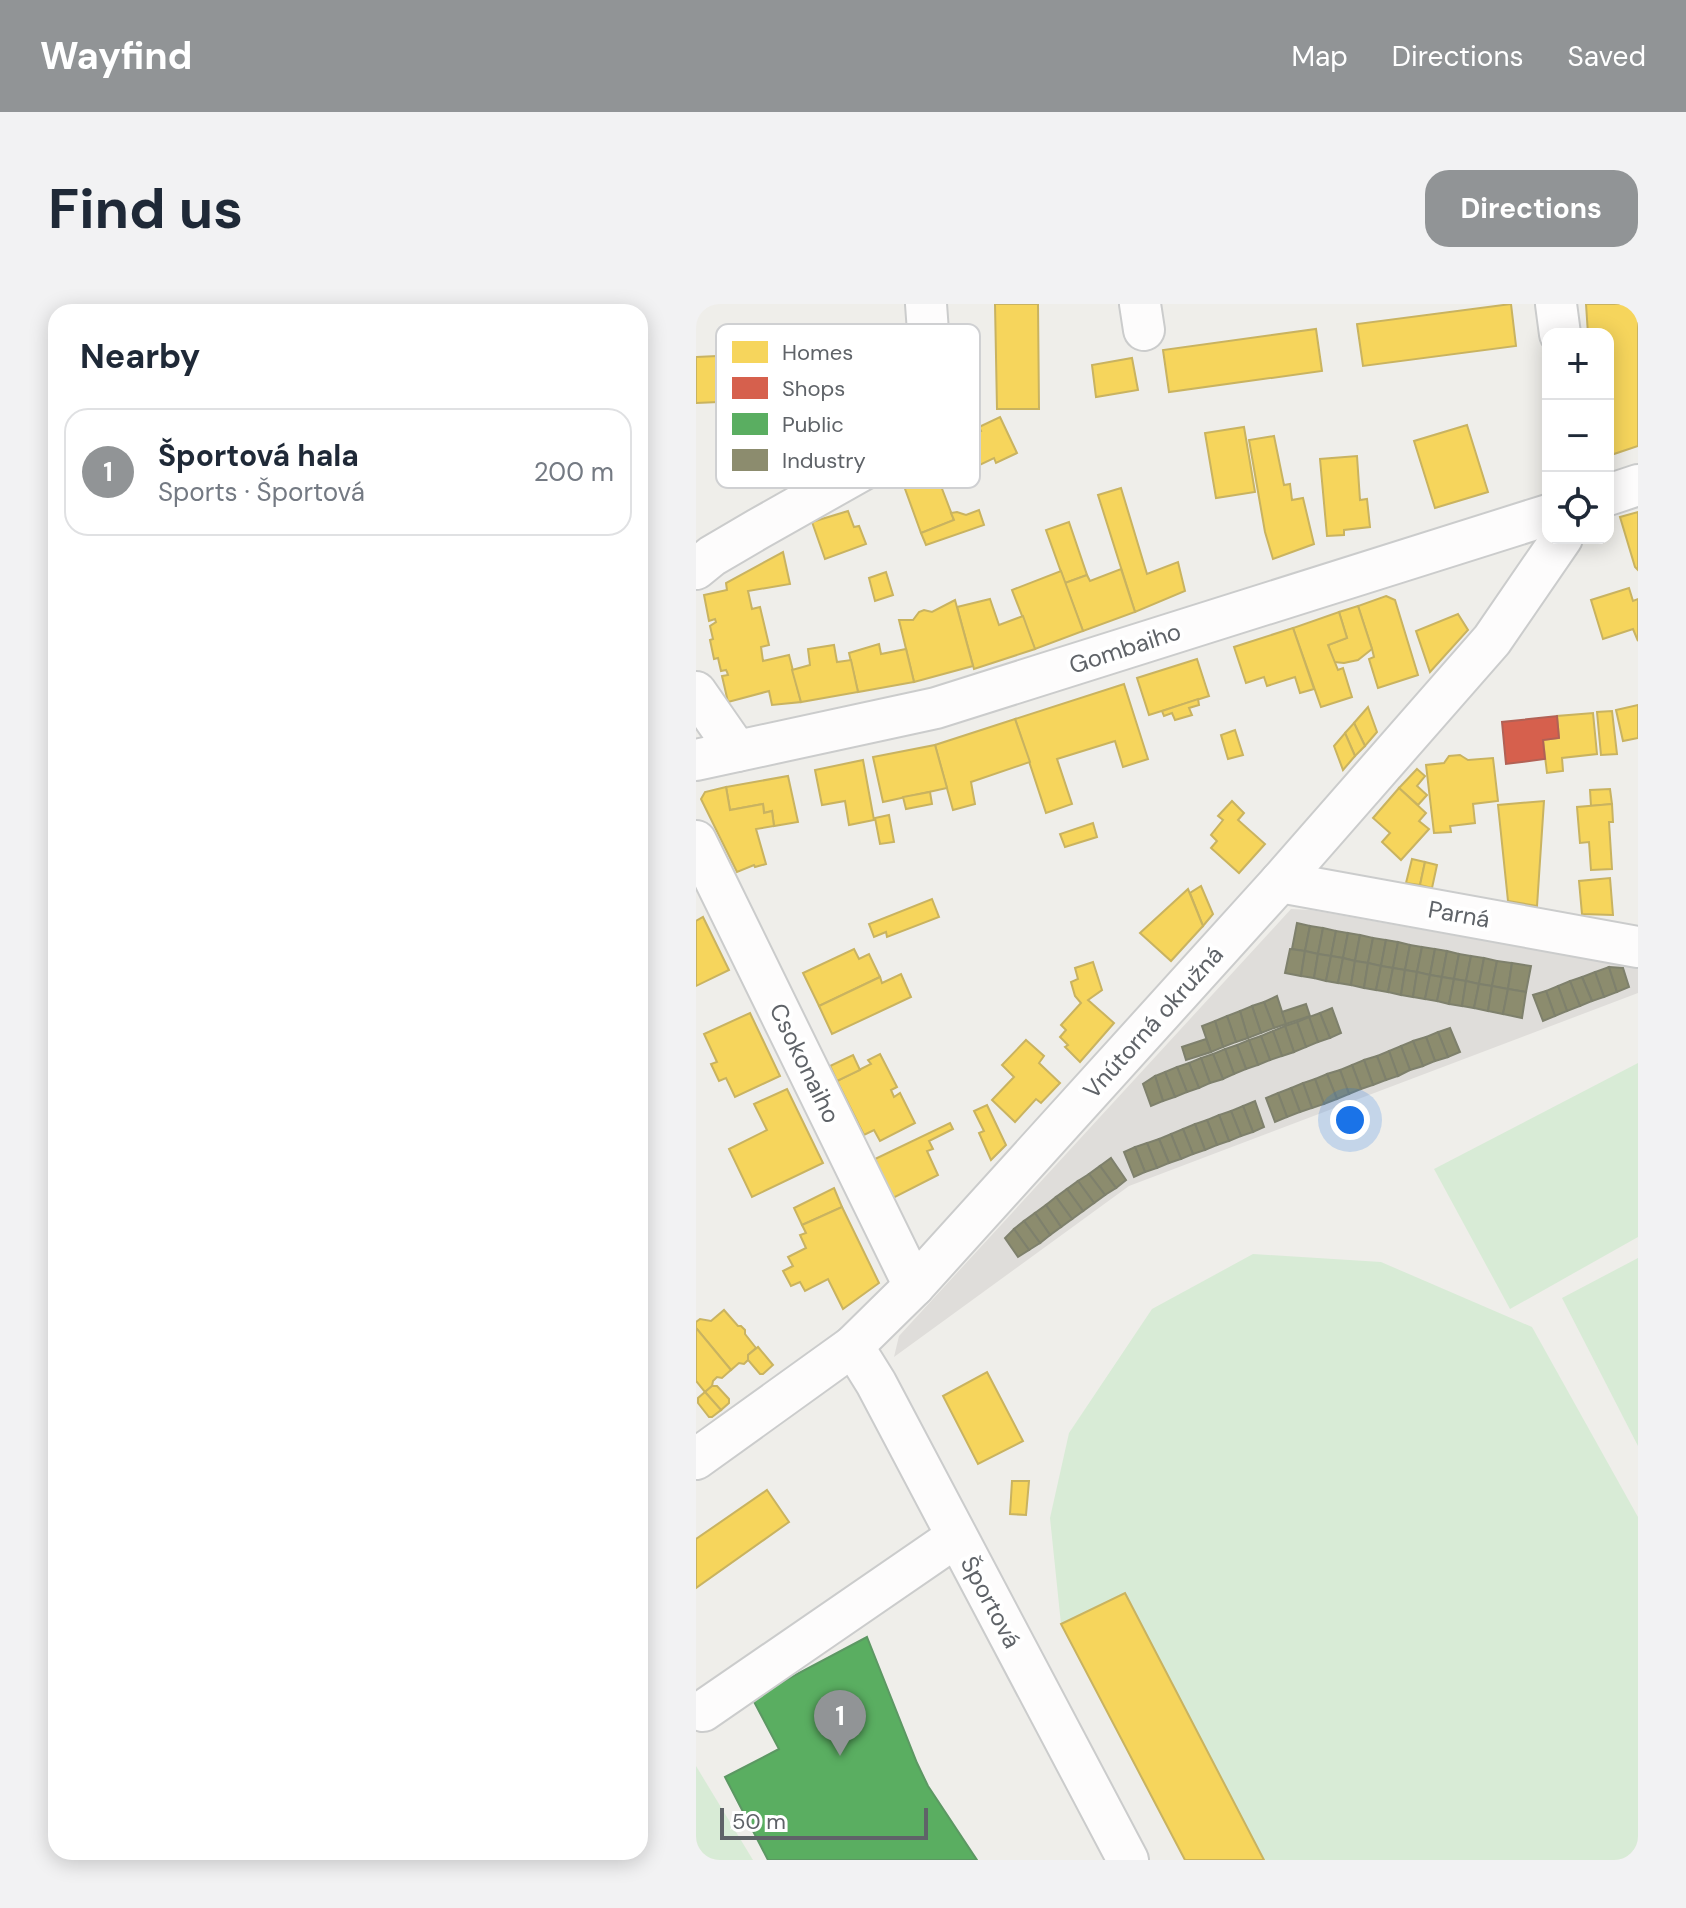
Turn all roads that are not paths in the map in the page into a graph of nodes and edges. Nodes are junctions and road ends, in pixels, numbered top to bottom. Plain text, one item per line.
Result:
1 (926, 304) edge
2 (1556, 304) edge
3 (927, 324) edge
4 (1559, 328) edge
5 (1638, 485) edge
6 (831, 488) edge
7 (1614, 493) edge
8 (1542, 517) edge
9 (1558, 544) edge
10 (696, 569) edge
11 (696, 692) edge
12 (737, 751) junction
13 (696, 760) edge
14 (696, 841) edge
15 (1280, 882) junction
16 (1638, 947) edge
17 (914, 1286) junction
18 (853, 1346) junction
19 (696, 1459) edge
20 (956, 1537) junction
21 (703, 1711) dead end
22 (1128, 1860) edge

1 - 3 street
2 - 4 street
5 - 7 street
6 - 10 street
8 - 12 street, Gombaiho
9 - 15 street, Vnútorná okružná
11 - 12 street
12 - 13 street, Gombaiho
14 - 17 street, Csokonaiho
15 - 16 street, Parná
15 - 17 street, Vnútorná okružná
17 - 18 street, Vnútorná okružná
18 - 19 street, Vnútorná okružná
18 - 20 street, Športová
20 - 21 street
20 - 22 street, Športová

